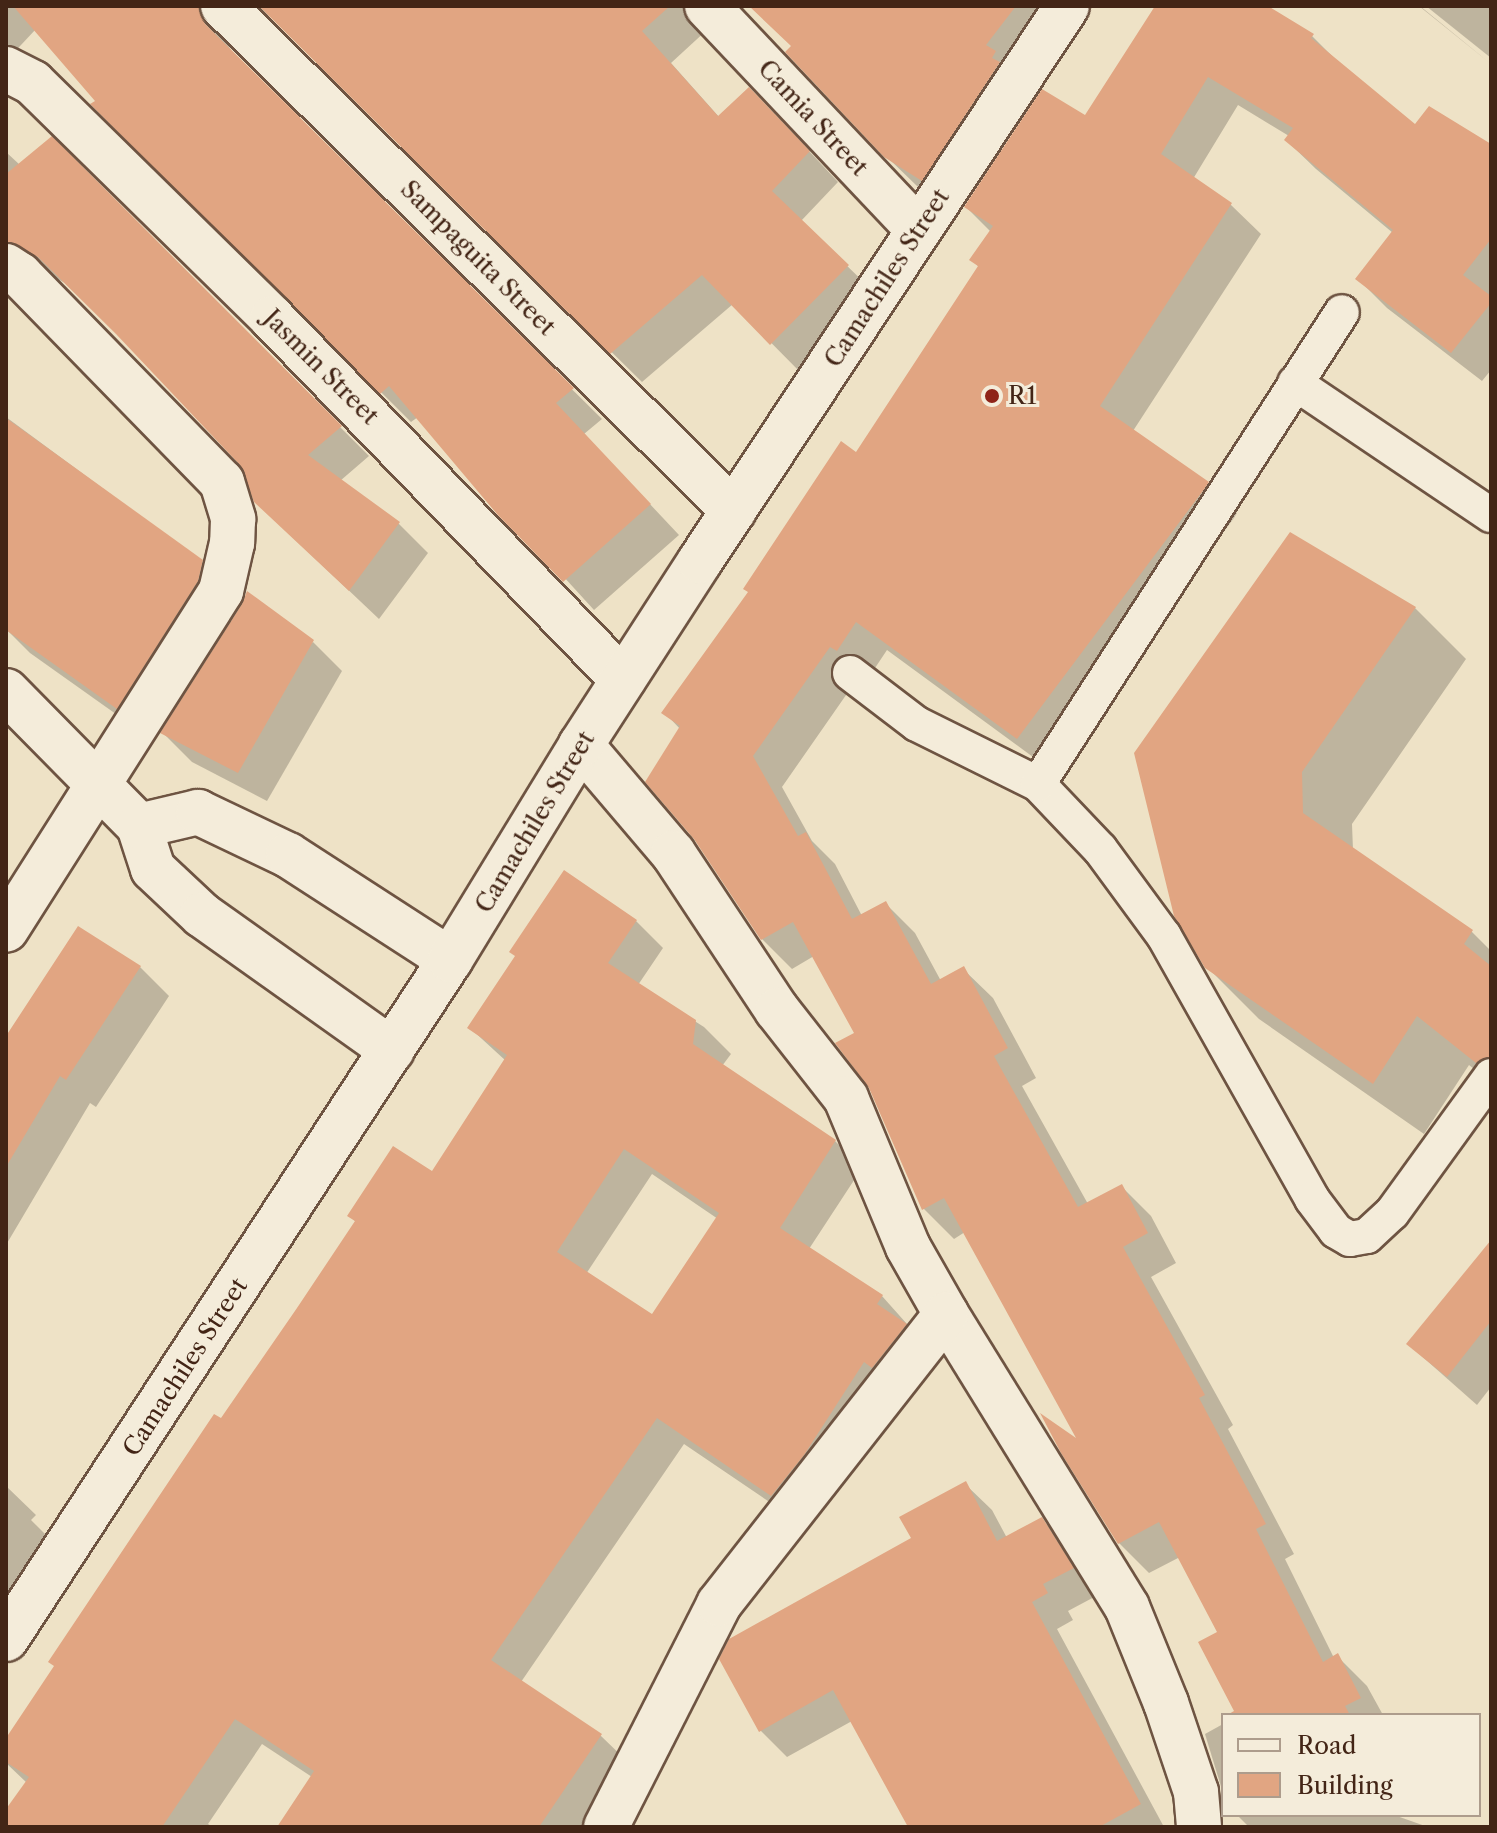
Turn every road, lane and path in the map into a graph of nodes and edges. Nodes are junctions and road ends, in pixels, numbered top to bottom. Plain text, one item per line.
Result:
1 (223, 6) edge
2 (707, 6) edge
3 (1067, 6) edge
4 (6, 69) edge
5 (919, 230) junction
6 (6, 266) edge
7 (1342, 312) dead end
8 (1295, 383) junction
9 (734, 511) junction
10 (1491, 515) edge
11 (850, 673) dead end
12 (623, 680) junction
13 (6, 691) edge
14 (581, 745) junction
15 (1038, 784) junction
16 (101, 785) junction
17 (139, 826) junction
18 (6, 930) edge
19 (450, 960) junction
20 (392, 1050) junction
21 (1491, 1076) edge
22 (946, 1314) junction
23 (6, 1639) edge
24 (606, 1827) edge
25 (1199, 1827) edge

1 - 9 street, Sampaguita Street
2 - 5 street, Camia Street
3 - 5 street, Camachiles Street
4 - 12 street, Jasmin Street
5 - 9 street, Camachiles Street
6 - 16 street
7 - 8 lane
8 - 10 lane
8 - 15 lane
9 - 12 street, Camachiles Street
11 - 15 lane
12 - 14 street, Camachiles Street
13 - 16 street
14 - 19 street, Camachiles Street
14 - 22 street
15 - 21 lane
16 - 17 street
16 - 18 street
17 - 19 street
17 - 20 street
19 - 20 street, Camachiles Street
20 - 23 street, Camachiles Street
22 - 24 street
22 - 25 street

